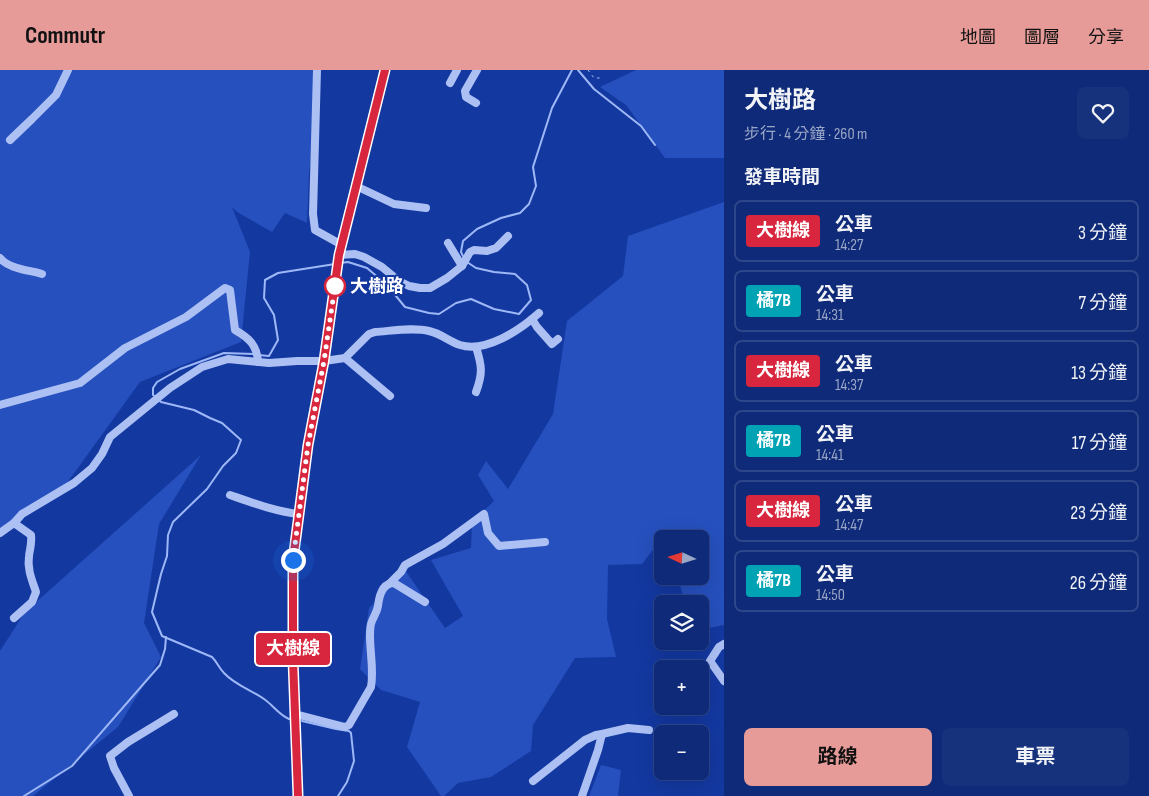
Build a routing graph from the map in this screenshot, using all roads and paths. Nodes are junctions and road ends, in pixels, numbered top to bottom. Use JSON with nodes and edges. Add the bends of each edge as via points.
{"nodes":[{"id":1,"x":68,"y":70,"type":"edge"},
{"id":2,"x":317,"y":70,"type":"edge"},
{"id":3,"x":385,"y":70,"type":"edge"},
{"id":4,"x":457,"y":70,"type":"edge"},
{"id":5,"x":477,"y":70,"type":"edge"},
{"id":6,"x":588,"y":70,"type":"edge"},
{"id":7,"x":600,"y":78,"type":"dead end"},
{"id":8,"x":450,"y":83,"type":"dead end"},
{"id":9,"x":476,"y":103,"type":"dead end"},
{"id":10,"x":10,"y":140,"type":"dead end"},
{"id":11,"x":356,"y":186,"type":"junction"},
{"id":12,"x":426,"y":208,"type":"dead end"},
{"id":13,"x":508,"y":236,"type":"dead end"},
{"id":14,"x":448,"y":243,"type":"dead end"},
{"id":15,"x":342,"y":245,"type":"junction"},
{"id":16,"x":339,"y":255,"type":"junction"},
{"id":17,"x":0,"y":258,"type":"edge"},
{"id":18,"x":462,"y":266,"type":"junction"},
{"id":19,"x":42,"y":274,"type":"dead end"},
{"id":20,"x":539,"y":314,"type":"dead end"},
{"id":21,"x":532,"y":319,"type":"junction"},
{"id":22,"x":558,"y":339,"type":"dead end"},
{"id":23,"x":476,"y":347,"type":"junction"},
{"id":24,"x":345,"y":358,"type":"junction"},
{"id":25,"x":324,"y":361,"type":"junction"},
{"id":26,"x":258,"y":362,"type":"junction"},
{"id":27,"x":476,"y":392,"type":"dead end"},
{"id":28,"x":390,"y":396,"type":"dead end"},
{"id":29,"x":0,"y":405,"type":"edge"},
{"id":30,"x":230,"y":495,"type":"dead end"},
{"id":31,"x":299,"y":514,"type":"junction"},
{"id":32,"x":14,"y":523,"type":"junction"},
{"id":33,"x":0,"y":533,"type":"edge"},
{"id":34,"x":545,"y":542,"type":"dead end"},
{"id":35,"x":390,"y":584,"type":"junction"},
{"id":36,"x":425,"y":602,"type":"dead end"},
{"id":37,"x":14,"y":618,"type":"dead end"},
{"id":38,"x":724,"y":644,"type":"edge"},
{"id":39,"x":724,"y":682,"type":"edge"},
{"id":40,"x":174,"y":714,"type":"dead end"},
{"id":41,"x":295,"y":714,"type":"junction"},
{"id":42,"x":649,"y":730,"type":"dead end"},
{"id":43,"x":602,"y":734,"type":"junction"},
{"id":44,"x":533,"y":781,"type":"dead end"},
{"id":45,"x":129,"y":796,"type":"edge"},
{"id":46,"x":298,"y":796,"type":"edge"},
{"id":47,"x":582,"y":796,"type":"edge"}],
"edges":[{"from":1,"to":10,"type":"street","via":[[56,94]]},
{"from":2,"to":15,"type":"street","via":[[315,230]]},
{"from":3,"to":11,"type":"street"},
{"from":4,"to":8,"type":"street"},
{"from":5,"to":9,"type":"street","via":[[465,92],[466,97]]},
{"from":6,"to":7,"type":"path","via":[[594,78]]},
{"from":11,"to":12,"type":"street","via":[[394,204]]},
{"from":11,"to":15,"type":"street"},
{"from":13,"to":18,"type":"street","via":[[496,248],[470,252]]},
{"from":14,"to":18,"type":"street"},
{"from":15,"to":16,"type":"street"},
{"from":16,"to":18,"type":"street","via":[[364,257],[398,281],[420,288],[430,288]]},
{"from":16,"to":25,"type":"street"},
{"from":17,"to":19,"type":"street","via":[[16,267]]},
{"from":20,"to":21,"type":"street"},
{"from":21,"to":22,"type":"street","via":[[552,344]]},
{"from":21,"to":23,"type":"street","via":[[505,338]]},
{"from":23,"to":24,"type":"street","via":[[459,344],[428,330],[375,332]]},
{"from":23,"to":27,"type":"street","via":[[482,369]]},
{"from":24,"to":25,"type":"street"},
{"from":24,"to":28,"type":"street"},
{"from":25,"to":26,"type":"street"},
{"from":25,"to":31,"type":"street"},
{"from":26,"to":29,"type":"street","via":[[257,352],[248,337],[235,330],[230,290],[225,288],[186,317],[125,348],[80,383]]},
{"from":26,"to":32,"type":"street","via":[[228,359],[194,372],[110,437],[92,468],[74,483],[22,514]]},
{"from":30,"to":31,"type":"street","via":[[266,508]]},
{"from":31,"to":41,"type":"street","via":[[293,560]]},
{"from":32,"to":33,"type":"street"},
{"from":32,"to":37,"type":"street","via":[[31,535],[29,571],[36,592],[32,602]]},
{"from":34,"to":35,"type":"street","via":[[499,546],[488,533],[484,514],[443,544],[405,565]]},
{"from":35,"to":36,"type":"street","via":[[394,583]]},
{"from":35,"to":41,"type":"street","via":[[380,594],[378,609],[371,622],[371,687],[349,725],[346,727]]},
{"from":38,"to":39,"type":"street","via":[[710,661]]},
{"from":40,"to":45,"type":"street","via":[[110,756]]},
{"from":41,"to":46,"type":"street"},
{"from":42,"to":43,"type":"street","via":[[628,728]]},
{"from":43,"to":44,"type":"street","via":[[585,740]]},
{"from":43,"to":47,"type":"street"}]}
